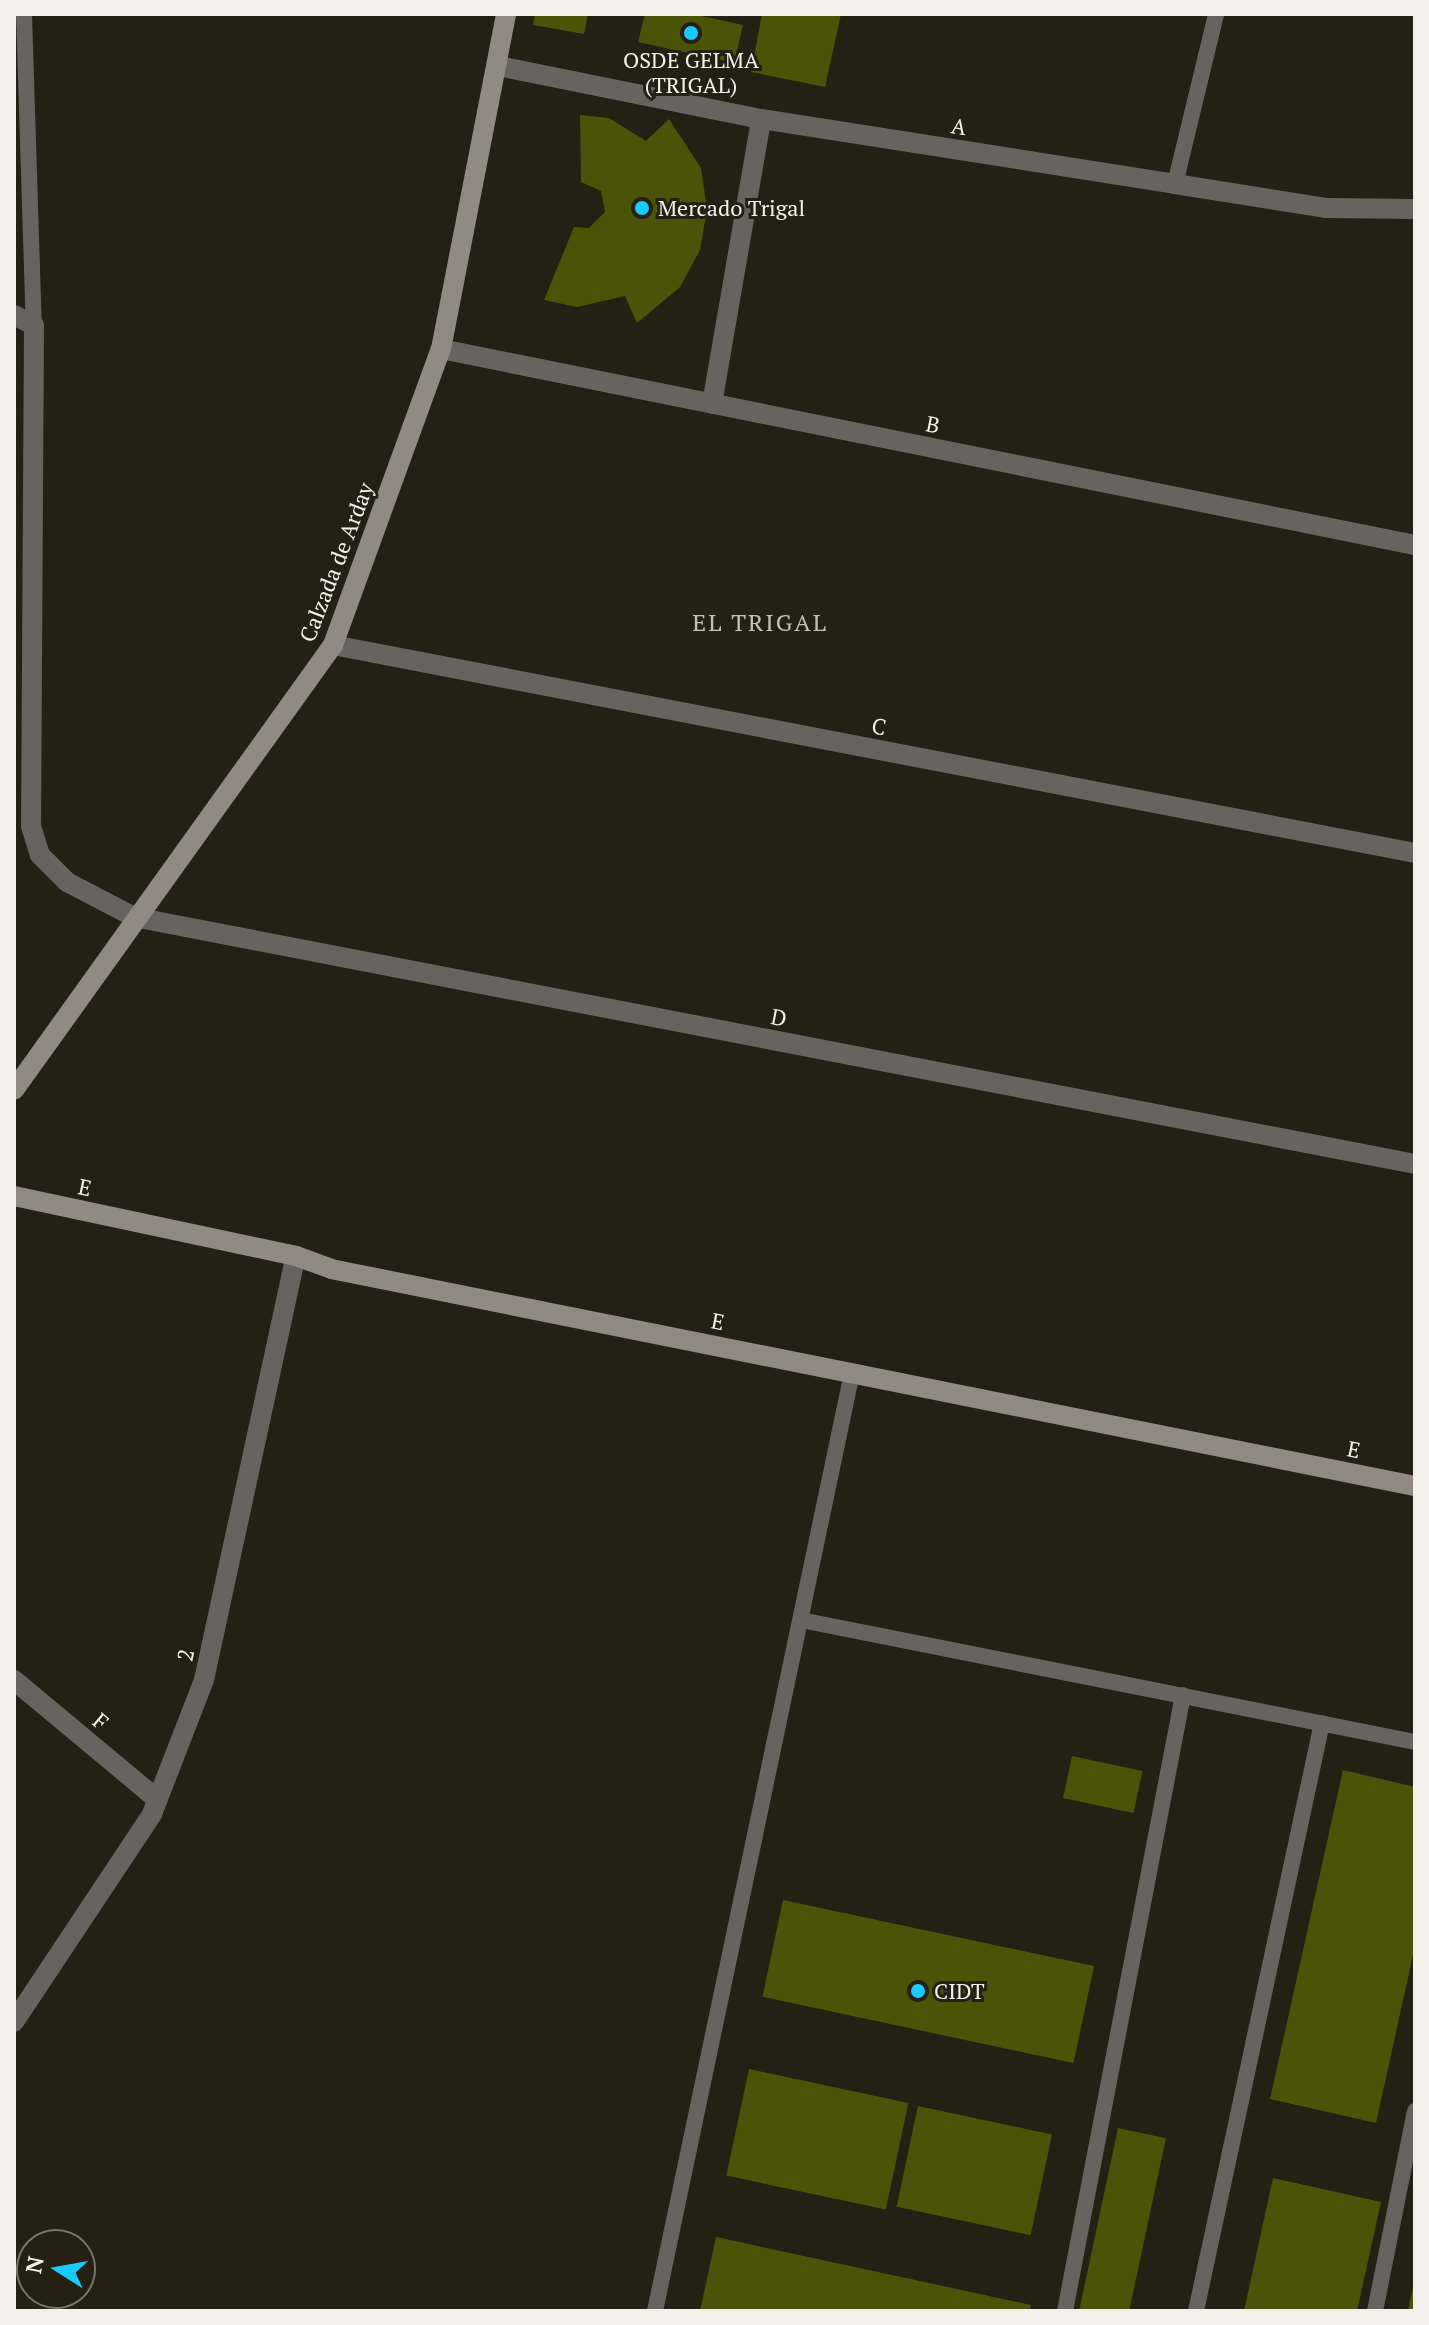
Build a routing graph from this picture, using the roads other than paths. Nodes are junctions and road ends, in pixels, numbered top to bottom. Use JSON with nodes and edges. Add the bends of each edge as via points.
{"nodes":[{"id":1,"x":24,"y":14,"type":"edge"},
{"id":2,"x":506,"y":14,"type":"edge"},
{"id":3,"x":1216,"y":14,"type":"edge"},
{"id":4,"x":498,"y":66,"type":"junction"},
{"id":5,"x":761,"y":119,"type":"junction"},
{"id":6,"x":1175,"y":184,"type":"junction"},
{"id":7,"x":1415,"y":209,"type":"edge"},
{"id":8,"x":14,"y":315,"type":"edge"},
{"id":9,"x":34,"y":325,"type":"junction"},
{"id":10,"x":441,"y":349,"type":"junction"},
{"id":11,"x":712,"y":404,"type":"junction"},
{"id":12,"x":1415,"y":545,"type":"edge"},
{"id":13,"x":333,"y":645,"type":"junction"},
{"id":14,"x":1415,"y":853,"type":"edge"},
{"id":15,"x":134,"y":917,"type":"junction"},
{"id":16,"x":14,"y":1090,"type":"edge"},
{"id":17,"x":1415,"y":1164,"type":"edge"},
{"id":18,"x":14,"y":1196,"type":"edge"},
{"id":19,"x":296,"y":1256,"type":"junction"},
{"id":20,"x":852,"y":1373,"type":"junction"},
{"id":21,"x":1415,"y":1486,"type":"edge"},
{"id":22,"x":801,"y":1620,"type":"junction"},
{"id":23,"x":14,"y":1680,"type":"edge"},
{"id":24,"x":1183,"y":1695,"type":"junction"},
{"id":25,"x":1322,"y":1723,"type":"junction"},
{"id":26,"x":1415,"y":1742,"type":"edge"},
{"id":27,"x":158,"y":1800,"type":"junction"},
{"id":28,"x":14,"y":2022,"type":"edge"},
{"id":29,"x":1415,"y":2111,"type":"edge"},
{"id":30,"x":1411,"y":2150,"type":"edge"},
{"id":31,"x":655,"y":2311,"type":"edge"},
{"id":32,"x":1065,"y":2311,"type":"edge"},
{"id":33,"x":1196,"y":2311,"type":"edge"},
{"id":34,"x":1375,"y":2311,"type":"edge"}],
"edges":[{"from":1,"to":9,"type":"lane"},
{"from":2,"to":4,"type":"street","name":"Calzada de Arday"},
{"from":3,"to":6,"type":"lane"},
{"from":4,"to":5,"type":"street","name":"A"},
{"from":4,"to":10,"type":"street","name":"Calzada de Arday"},
{"from":5,"to":6,"type":"street","name":"A"},
{"from":5,"to":11,"type":"street"},
{"from":6,"to":7,"type":"street","name":"A","via":[[1327,208]]},
{"from":8,"to":9,"type":"street"},
{"from":9,"to":15,"type":"street","name":"D","via":[[31,826],[40,855],[67,882]]},
{"from":10,"to":11,"type":"street","name":"B"},
{"from":10,"to":13,"type":"street","name":"Calzada de Arday"},
{"from":11,"to":12,"type":"street","name":"B"},
{"from":13,"to":14,"type":"street","name":"C"},
{"from":13,"to":15,"type":"street","name":"Calzada de Arday"},
{"from":15,"to":16,"type":"street","name":"Calzada de Arday"},
{"from":15,"to":17,"type":"street","name":"D"},
{"from":18,"to":19,"type":"street","name":"E"},
{"from":19,"to":20,"type":"street","name":"E","via":[[331,1269]]},
{"from":19,"to":27,"type":"street","name":"2","via":[[204,1680]]},
{"from":20,"to":21,"type":"street","name":"E"},
{"from":20,"to":22,"type":"lane"},
{"from":22,"to":24,"type":"lane"},
{"from":22,"to":31,"type":"lane"},
{"from":23,"to":27,"type":"street","name":"F"},
{"from":24,"to":25,"type":"lane"},
{"from":24,"to":32,"type":"lane"},
{"from":25,"to":26,"type":"lane"},
{"from":25,"to":33,"type":"lane"},
{"from":27,"to":28,"type":"street","name":"2"},
{"from":29,"to":30,"type":"lane"},
{"from":30,"to":34,"type":"lane"}]}
